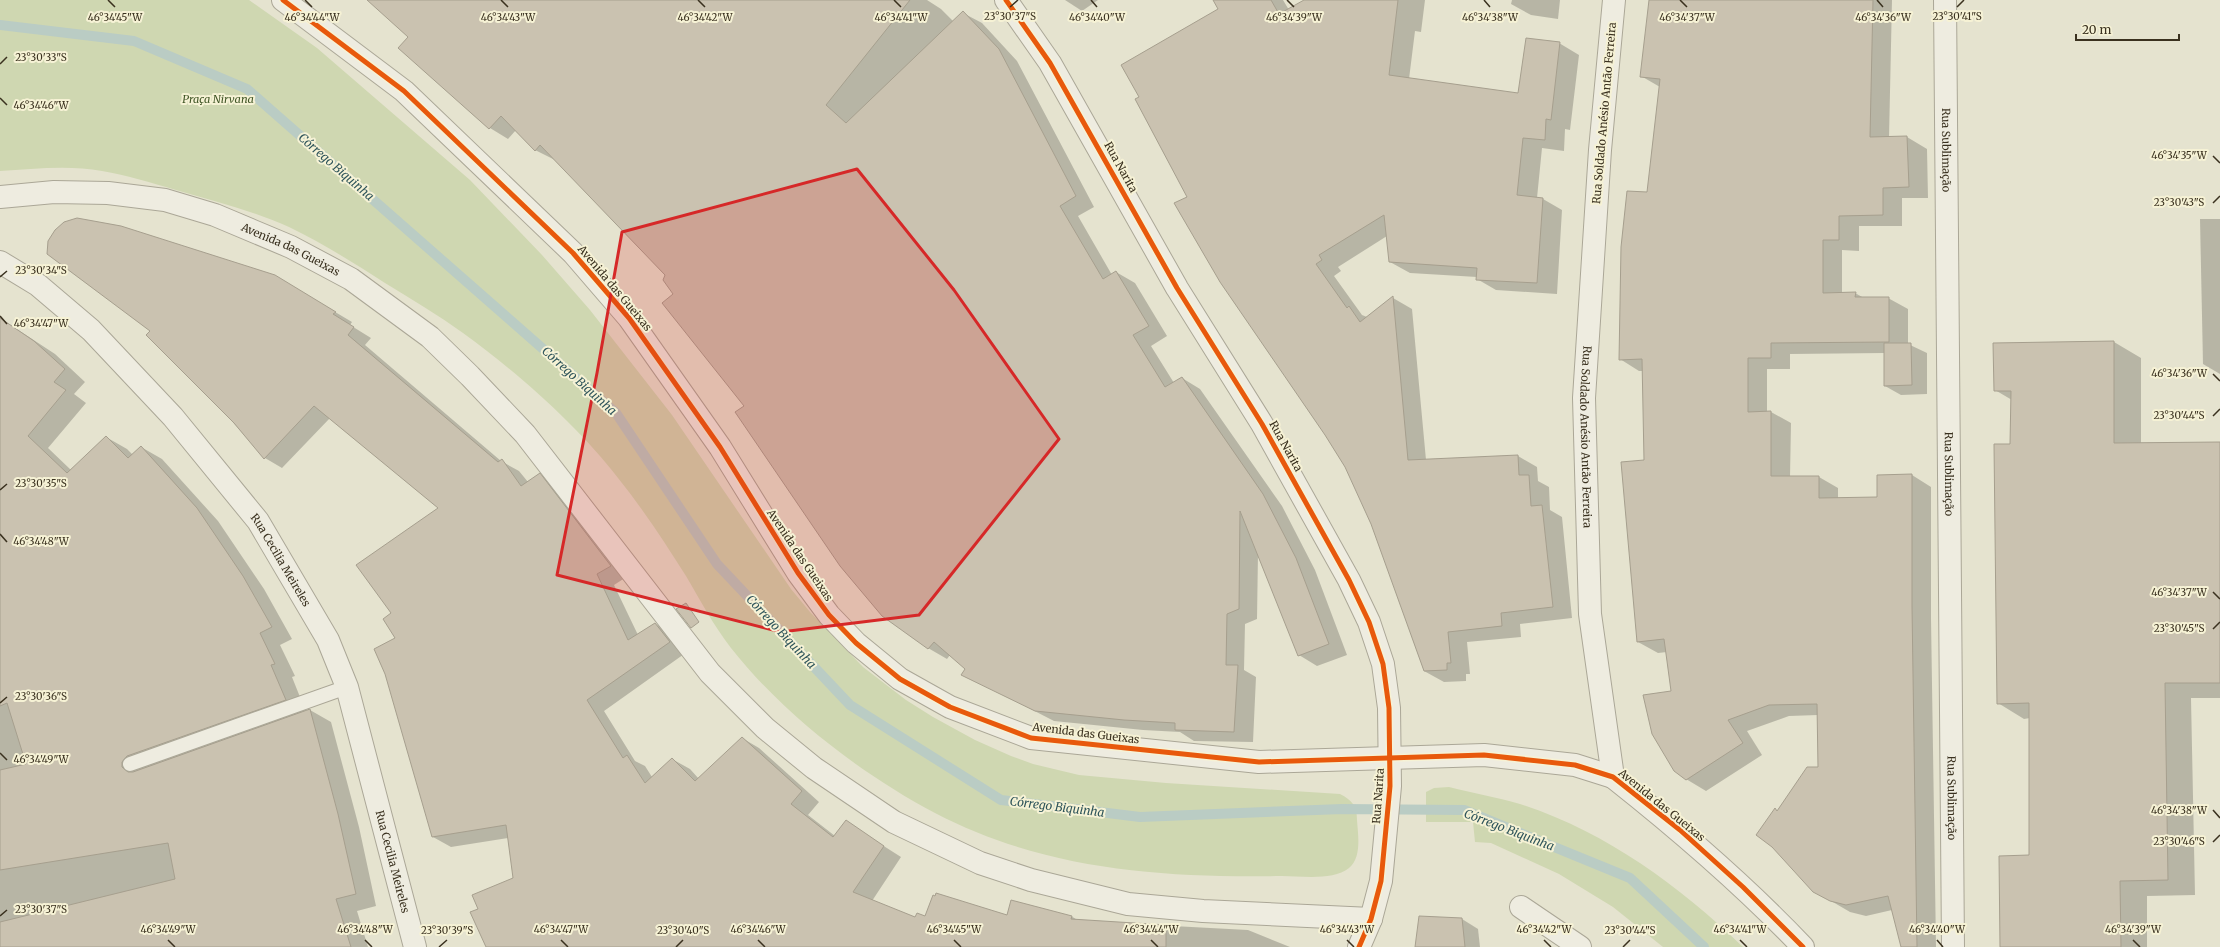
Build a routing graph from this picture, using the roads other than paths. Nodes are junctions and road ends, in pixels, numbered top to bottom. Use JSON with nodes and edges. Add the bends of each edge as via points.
{"nodes":[{"id":1,"x":283,"y":0,"type":"edge"},
{"id":2,"x":1006,"y":0,"type":"edge"},
{"id":3,"x":1614,"y":0,"type":"edge"},
{"id":4,"x":1945,"y":0,"type":"edge"},
{"id":5,"x":0,"y":197,"type":"edge"},
{"id":6,"x":0,"y":262,"type":"edge"},
{"id":7,"x":347,"y":687,"type":"junction"},
{"id":8,"x":1390,"y":759,"type":"junction"},
{"id":9,"x":130,"y":764,"type":"dead end"},
{"id":10,"x":1613,"y":777,"type":"junction"},
{"id":11,"x":1522,"y":907,"type":"dead end"},
{"id":12,"x":1371,"y":919,"type":"junction"},
{"id":13,"x":415,"y":947,"type":"edge"},
{"id":14,"x":1359,"y":947,"type":"edge"},
{"id":15,"x":1580,"y":947,"type":"edge"},
{"id":16,"x":1803,"y":947,"type":"edge"},
{"id":17,"x":1953,"y":947,"type":"edge"}],
"edges":[{"from":1,"to":8,"type":"street","name":"Avenida das Gueixas","via":[[404,91],[573,252],[629,318],[720,447],[798,573],[828,615],[856,643],[900,679],[950,708],[1031,738],[1259,762]]},
{"from":2,"to":8,"type":"street","name":"Rua Narita","via":[[1050,63],[1177,288],[1262,424],[1349,580],[1369,622],[1383,664],[1389,708]]},
{"from":3,"to":10,"type":"street","name":"Rua Soldado Anésio Antão Ferreira","via":[[1600,150],[1584,398],[1590,614]]},
{"from":4,"to":17,"type":"street","name":"Rua Sublimação"},
{"from":5,"to":12,"type":"street","name":"Avenida das Gueixas","via":[[54,192],[108,192],[164,200],[215,215],[291,247],[351,279],[430,337],[525,434],[710,673],[765,728],[814,768],[894,822],[980,863],[1031,880],[1128,904],[1203,911]]},
{"from":6,"to":7,"type":"street","name":"Rua Cecilia Meireles","via":[[38,285],[92,330],[173,417],[258,521],[328,640]]},
{"from":7,"to":9,"type":"lane"},
{"from":7,"to":13,"type":"street","name":"Rua Cecilia Meireles"},
{"from":8,"to":10,"type":"street","name":"Avenida das Gueixas","via":[[1484,755],[1575,765]]},
{"from":8,"to":12,"type":"street","name":"Rua Narita","via":[[1381,881]]},
{"from":10,"to":16,"type":"street","name":"Avenida das Gueixas","via":[[1680,830],[1743,887]]},
{"from":11,"to":15,"type":"street"},
{"from":12,"to":14,"type":"street","name":"Rua Narita"}]}
